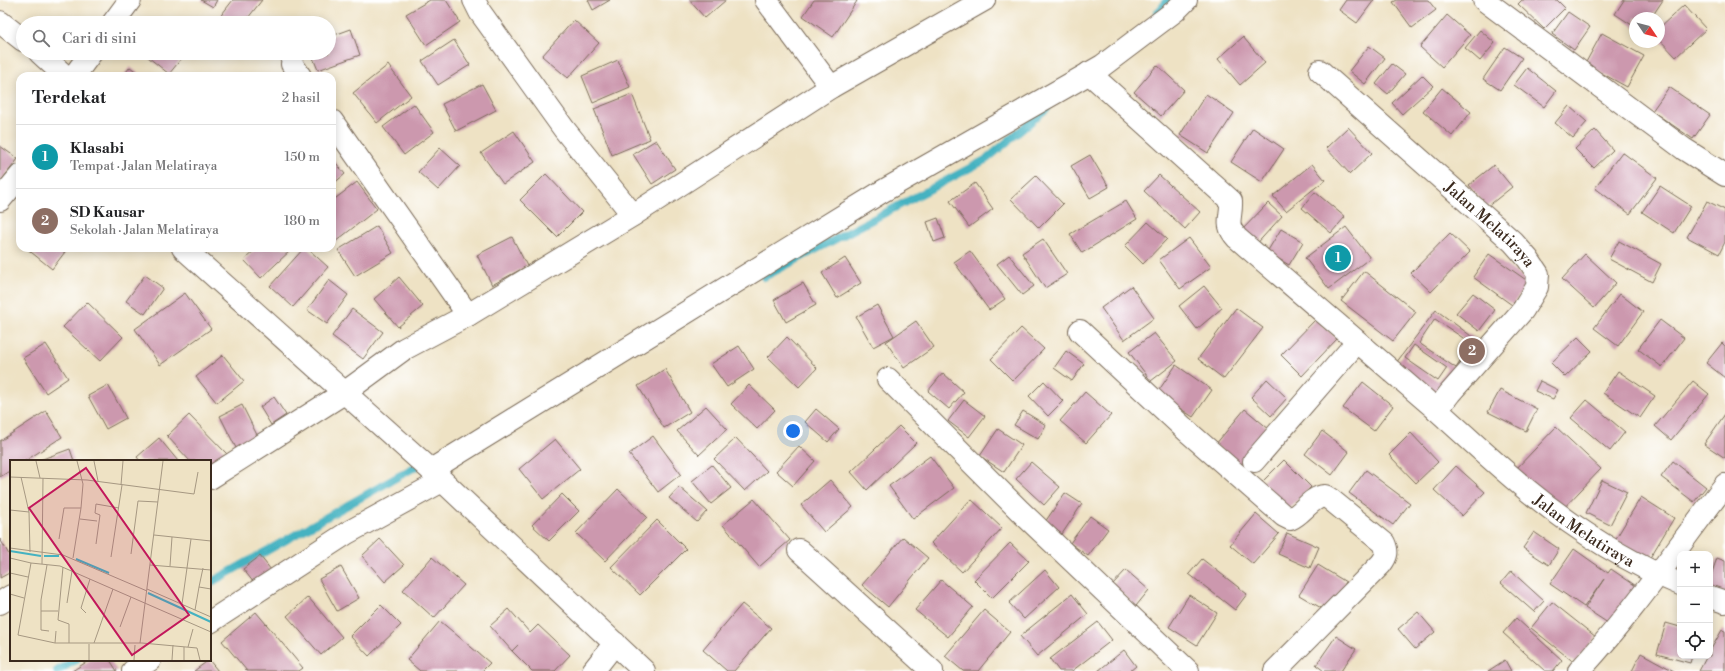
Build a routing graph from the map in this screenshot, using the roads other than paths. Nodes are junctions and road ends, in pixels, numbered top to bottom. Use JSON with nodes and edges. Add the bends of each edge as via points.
{"nodes":[{"id":1,"x":130,"y":0,"type":"edge"},
{"id":2,"x":474,"y":0,"type":"edge"},
{"id":3,"x":766,"y":0,"type":"edge"},
{"id":4,"x":984,"y":0,"type":"edge"},
{"id":5,"x":1186,"y":0,"type":"edge"},
{"id":6,"x":1484,"y":0,"type":"edge"},
{"id":7,"x":118,"y":16,"type":"edge"},
{"id":8,"x":0,"y":22,"type":"edge"},
{"id":9,"x":16,"y":35,"type":"edge"},
{"id":10,"x":48,"y":60,"type":"edge"},
{"id":11,"x":86,"y":60,"type":"edge"},
{"id":12,"x":1320,"y":71,"type":"dead end"},
{"id":13,"x":61,"y":72,"type":"edge"},
{"id":14,"x":77,"y":72,"type":"edge"},
{"id":15,"x":1089,"y":73,"type":"junction"},
{"id":16,"x":831,"y":87,"type":"junction"},
{"id":17,"x":336,"y":127,"type":"edge"},
{"id":18,"x":1725,"y":175,"type":"edge"},
{"id":19,"x":16,"y":181,"type":"edge"},
{"id":20,"x":0,"y":200,"type":"edge"},
{"id":21,"x":633,"y":215,"type":"junction"},
{"id":22,"x":187,"y":252,"type":"edge"},
{"id":23,"x":468,"y":315,"type":"junction"},
{"id":24,"x":1080,"y":331,"type":"dead end"},
{"id":25,"x":1356,"y":342,"type":"junction"},
{"id":26,"x":888,"y":379,"type":"dead end"},
{"id":27,"x":351,"y":399,"type":"junction"},
{"id":28,"x":1437,"y":410,"type":"junction"},
{"id":29,"x":1254,"y":461,"type":"dead end"},
{"id":30,"x":432,"y":472,"type":"junction"},
{"id":31,"x":211,"y":477,"type":"edge"},
{"id":32,"x":1725,"y":485,"type":"edge"},
{"id":33,"x":799,"y":550,"type":"dead end"},
{"id":34,"x":1656,"y":574,"type":"junction"},
{"id":35,"x":1677,"y":583,"type":"edge"},
{"id":36,"x":10,"y":597,"type":"edge"},
{"id":37,"x":1713,"y":598,"type":"edge"},
{"id":38,"x":1725,"y":602,"type":"edge"},
{"id":39,"x":0,"y":603,"type":"edge"},
{"id":40,"x":211,"y":621,"type":"edge"},
{"id":41,"x":615,"y":643,"type":"junction"},
{"id":42,"x":148,"y":661,"type":"edge"},
{"id":43,"x":133,"y":671,"type":"edge"},
{"id":44,"x":593,"y":671,"type":"edge"},
{"id":45,"x":644,"y":671,"type":"edge"},
{"id":46,"x":932,"y":671,"type":"edge"},
{"id":47,"x":1188,"y":671,"type":"edge"},
{"id":48,"x":1274,"y":671,"type":"edge"},
{"id":49,"x":1579,"y":671,"type":"edge"}],
"edges":[{"from":1,"to":7,"type":"street"},
{"from":2,"to":21,"type":"street","via":[[564,129]]},
{"from":3,"to":16,"type":"street"},
{"from":4,"to":16,"type":"street"},
{"from":5,"to":15,"type":"street","via":[[1118,54]]},
{"from":6,"to":18,"type":"street","via":[[1677,145]]},
{"from":8,"to":9,"type":"street"},
{"from":10,"to":13,"type":"street"},
{"from":11,"to":14,"type":"street"},
{"from":12,"to":28,"type":"street","name":"Jalan Melatiraya","via":[[1513,242],[1538,274],[1537,287],[1523,310]]},
{"from":15,"to":25,"type":"street","via":[[1231,202],[1229,225],[1237,238]]},
{"from":15,"to":30,"type":"street","via":[[883,191]]},
{"from":16,"to":21,"type":"street"},
{"from":17,"to":23,"type":"street"},
{"from":19,"to":20,"type":"street"},
{"from":21,"to":23,"type":"street"},
{"from":22,"to":27,"type":"street"},
{"from":23,"to":27,"type":"street","via":[[404,349]]},
{"from":24,"to":48,"type":"street","via":[[1187,431],[1284,516],[1290,519],[1295,517],[1316,498],[1325,496],[1384,543],[1387,550],[1381,564]]},
{"from":25,"to":28,"type":"street"},
{"from":25,"to":29,"type":"street"},
{"from":26,"to":47,"type":"street","via":[[1020,512]]},
{"from":27,"to":30,"type":"street"},
{"from":27,"to":31,"type":"street"},
{"from":28,"to":34,"type":"street","name":"Jalan Melatiraya","via":[[1520,485],[1564,519]]},
{"from":30,"to":40,"type":"street","via":[[347,533]]},
{"from":30,"to":41,"type":"street"},
{"from":32,"to":34,"type":"street"},
{"from":33,"to":46,"type":"street"},
{"from":34,"to":35,"type":"street","name":"Jalan Melatiraya"},
{"from":34,"to":49,"type":"street","via":[[1629,614]]},
{"from":36,"to":39,"type":"street"},
{"from":37,"to":38,"type":"street"},
{"from":41,"to":44,"type":"street"},
{"from":41,"to":45,"type":"street"},
{"from":42,"to":43,"type":"street"}]}
